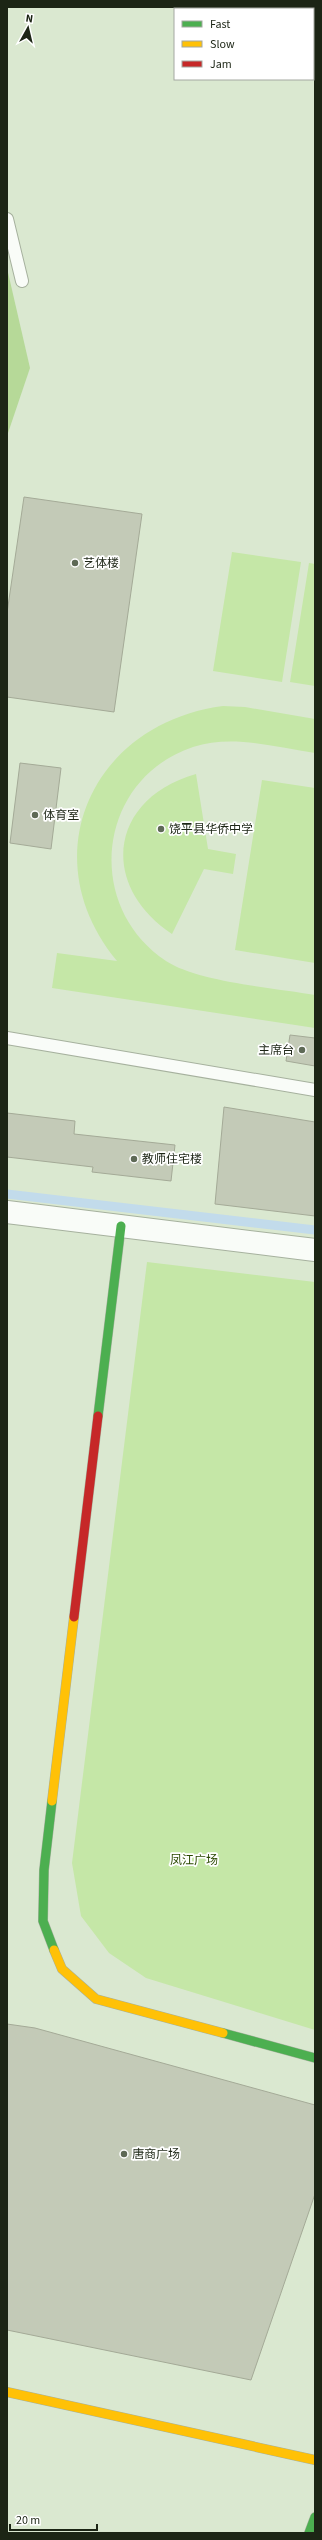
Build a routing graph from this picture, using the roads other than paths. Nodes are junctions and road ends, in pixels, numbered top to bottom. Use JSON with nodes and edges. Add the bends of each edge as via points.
{"nodes":[{"id":1,"x":7,"y":218,"type":"edge"},
{"id":2,"x":22,"y":281,"type":"dead end"},
{"id":3,"x":7,"y":1038,"type":"edge"},
{"id":4,"x":315,"y":1090,"type":"edge"},
{"id":5,"x":7,"y":1212,"type":"edge"},
{"id":6,"x":121,"y":1226,"type":"junction"},
{"id":7,"x":315,"y":1250,"type":"edge"},
{"id":8,"x":315,"y":2058,"type":"edge"},
{"id":9,"x":7,"y":2392,"type":"edge"},
{"id":10,"x":315,"y":2460,"type":"edge"},
{"id":11,"x":315,"y":2517,"type":"edge"},
{"id":12,"x":310,"y":2533,"type":"edge"}],
"edges":[{"from":1,"to":2,"type":"lane"},
{"from":3,"to":4,"type":"lane"},
{"from":5,"to":6,"type":"street"},
{"from":6,"to":7,"type":"street"},
{"from":6,"to":8,"type":"street","via":[[44,1870],[43,1921],[62,1969],[96,1999]]},
{"from":9,"to":10,"type":"street"},
{"from":11,"to":12,"type":"street"}]}
